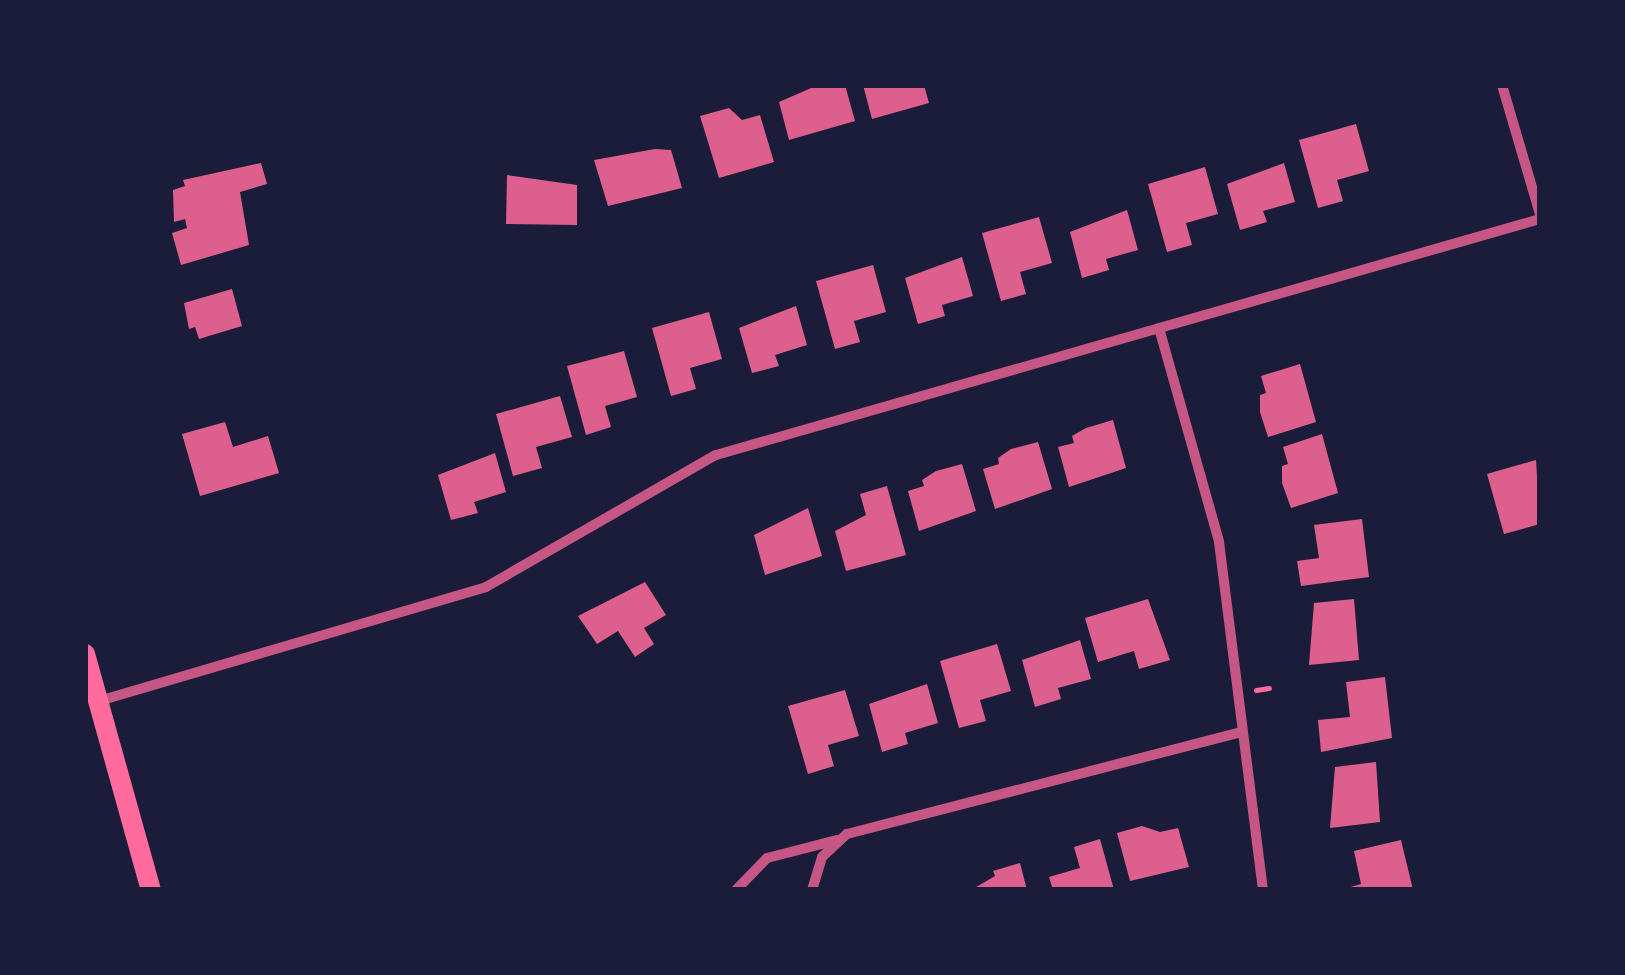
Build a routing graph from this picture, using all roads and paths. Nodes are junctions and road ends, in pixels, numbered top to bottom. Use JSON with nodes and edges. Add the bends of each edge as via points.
{"nodes":[{"id":1,"x":1502,"y":85,"type":"edge"},
{"id":2,"x":1540,"y":217,"type":"edge"},
{"id":3,"x":1159,"y":328,"type":"junction"},
{"id":4,"x":85,"y":654,"type":"edge"},
{"id":5,"x":1270,"y":688,"type":"dead end"},
{"id":6,"x":1253,"y":690,"type":"dead end"},
{"id":7,"x":99,"y":701,"type":"junction"},
{"id":8,"x":1242,"y":732,"type":"junction"},
{"id":9,"x":838,"y":840,"type":"junction"},
{"id":10,"x":151,"y":890,"type":"edge"},
{"id":11,"x":736,"y":890,"type":"edge"},
{"id":12,"x":812,"y":890,"type":"edge"},
{"id":13,"x":1264,"y":890,"type":"edge"}],
"edges":[{"from":1,"to":2,"type":"street"},
{"from":2,"to":3,"type":"street"},
{"from":3,"to":7,"type":"street","via":[[716,456],[486,588]]},
{"from":3,"to":8,"type":"street","via":[[1219,542]]},
{"from":4,"to":7,"type":"main road"},
{"from":5,"to":6,"type":"path"},
{"from":7,"to":10,"type":"main road"},
{"from":8,"to":9,"type":"street"},
{"from":8,"to":13,"type":"street"},
{"from":9,"to":11,"type":"street","via":[[767,858]]},
{"from":9,"to":12,"type":"street","via":[[817,866]]}]}
